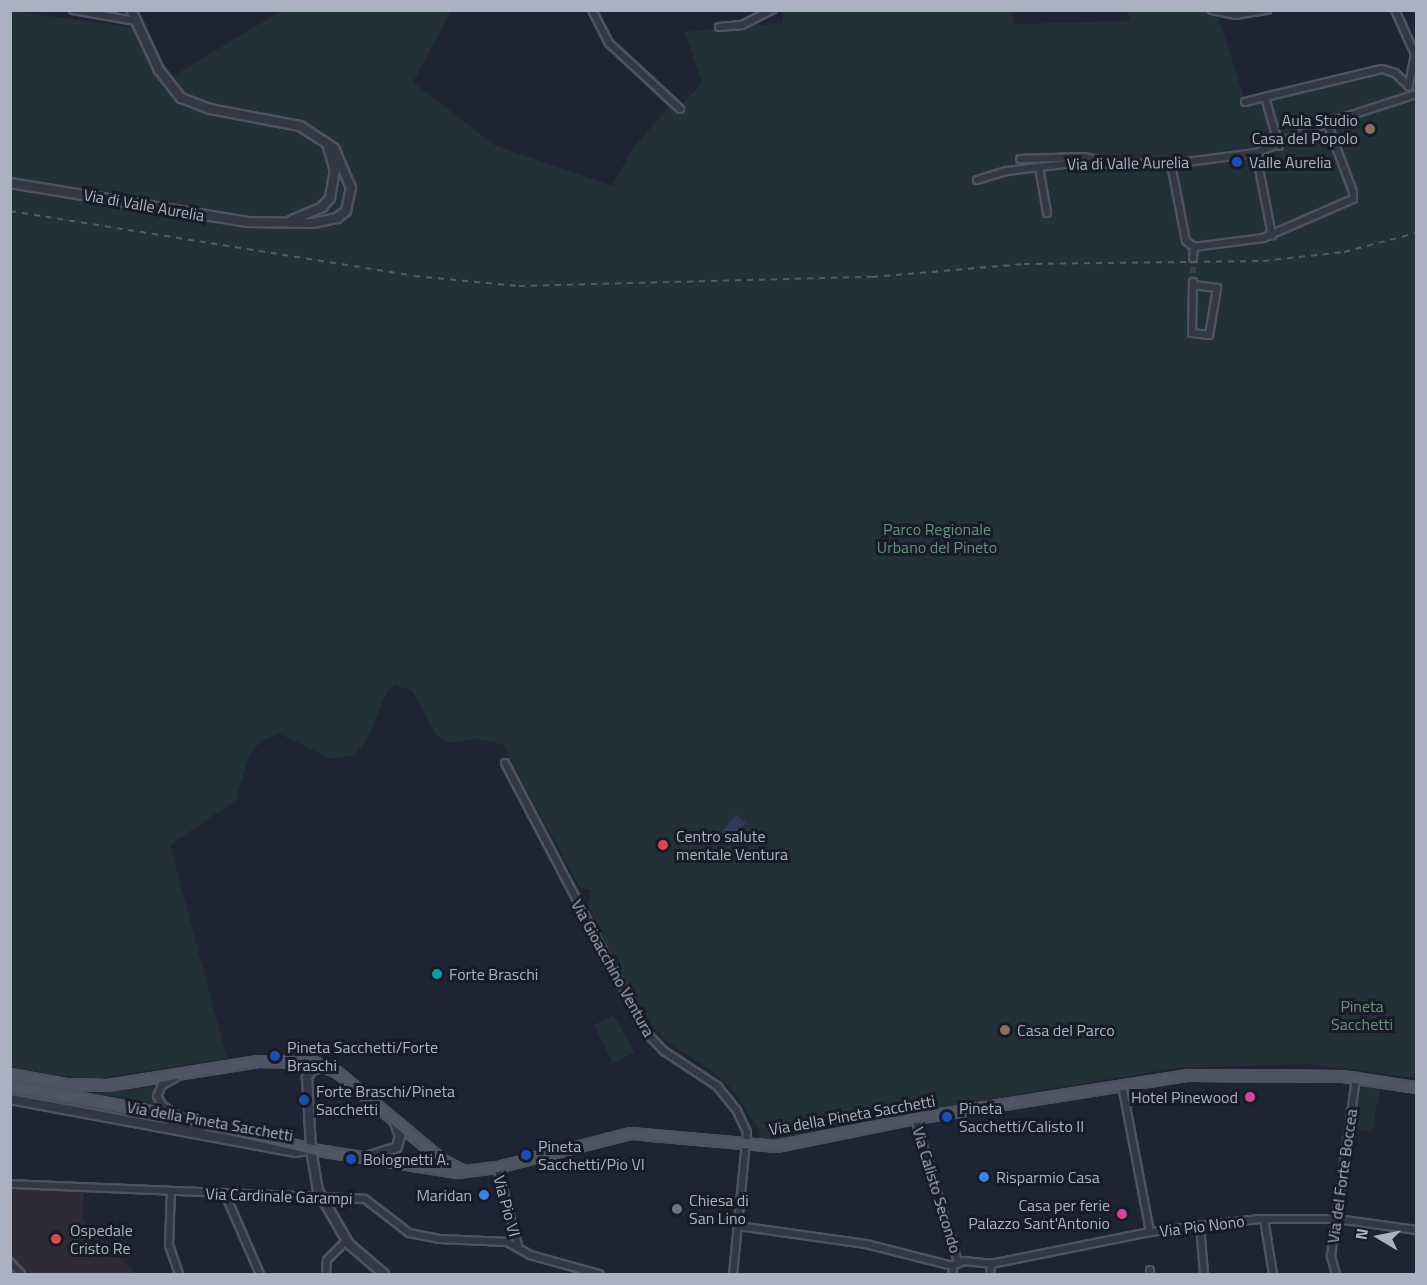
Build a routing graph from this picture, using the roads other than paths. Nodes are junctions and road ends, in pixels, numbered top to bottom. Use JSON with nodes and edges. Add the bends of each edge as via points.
{"nodes":[{"id":1,"x":73,"y":10,"type":"edge"},
{"id":2,"x":131,"y":10,"type":"edge"},
{"id":3,"x":592,"y":10,"type":"edge"},
{"id":4,"x":772,"y":10,"type":"edge"},
{"id":5,"x":1212,"y":10,"type":"edge"},
{"id":6,"x":1268,"y":10,"type":"edge"},
{"id":7,"x":1395,"y":10,"type":"edge"},
{"id":8,"x":90,"y":12,"type":"edge"},
{"id":9,"x":135,"y":21,"type":"junction"},
{"id":10,"x":719,"y":27,"type":"dead end"},
{"id":11,"x":1416,"y":84,"type":"edge"},
{"id":12,"x":1409,"y":86,"type":"junction"},
{"id":13,"x":1416,"y":94,"type":"edge"},
{"id":14,"x":1265,"y":97,"type":"junction"},
{"id":15,"x":1245,"y":102,"type":"dead end"},
{"id":16,"x":680,"y":109,"type":"dead end"},
{"id":17,"x":1327,"y":123,"type":"junction"},
{"id":18,"x":324,"y":139,"type":"junction"},
{"id":19,"x":1278,"y":146,"type":"junction"},
{"id":20,"x":1256,"y":153,"type":"junction"},
{"id":21,"x":1020,"y":159,"type":"dead end"},
{"id":22,"x":1171,"y":164,"type":"junction"},
{"id":23,"x":1121,"y":166,"type":"junction"},
{"id":24,"x":1040,"y":167,"type":"junction"},
{"id":25,"x":977,"y":180,"type":"dead end"},
{"id":26,"x":10,"y":183,"type":"edge"},
{"id":27,"x":1047,"y":213,"type":"dead end"},
{"id":28,"x":278,"y":223,"type":"junction"},
{"id":29,"x":1272,"y":235,"type":"junction"},
{"id":30,"x":1194,"y":247,"type":"junction"},
{"id":31,"x":1194,"y":258,"type":"tunnel mouth"},
{"id":32,"x":1193,"y":283,"type":"joint"},
{"id":33,"x":505,"y":763,"type":"dead end"},
{"id":34,"x":327,"y":1066,"type":"junction"},
{"id":35,"x":189,"y":1072,"type":"junction"},
{"id":36,"x":10,"y":1074,"type":"edge"},
{"id":37,"x":1356,"y":1077,"type":"junction"},
{"id":38,"x":1122,"y":1084,"type":"junction"},
{"id":39,"x":10,"y":1085,"type":"edge"},
{"id":40,"x":1416,"y":1087,"type":"edge"},
{"id":41,"x":10,"y":1099,"type":"edge"},
{"id":42,"x":915,"y":1118,"type":"junction"},
{"id":43,"x":183,"y":1119,"type":"junction"},
{"id":44,"x":394,"y":1120,"type":"junction"},
{"id":45,"x":148,"y":1125,"type":"junction"},
{"id":46,"x":213,"y":1128,"type":"junction"},
{"id":47,"x":747,"y":1145,"type":"junction"},
{"id":48,"x":311,"y":1149,"type":"junction"},
{"id":49,"x":370,"y":1156,"type":"junction"},
{"id":50,"x":497,"y":1167,"type":"junction"},
{"id":51,"x":465,"y":1171,"type":"junction"},
{"id":52,"x":10,"y":1184,"type":"edge"},
{"id":53,"x":171,"y":1191,"type":"junction"},
{"id":54,"x":225,"y":1194,"type":"junction"},
{"id":55,"x":320,"y":1197,"type":"junction"},
{"id":56,"x":1264,"y":1219,"type":"junction"},
{"id":57,"x":1337,"y":1219,"type":"junction"},
{"id":58,"x":1200,"y":1225,"type":"junction"},
{"id":59,"x":738,"y":1226,"type":"junction"},
{"id":60,"x":1416,"y":1230,"type":"edge"},
{"id":61,"x":1150,"y":1232,"type":"junction"},
{"id":62,"x":346,"y":1240,"type":"junction"},
{"id":63,"x":518,"y":1245,"type":"junction"},
{"id":64,"x":10,"y":1262,"type":"edge"},
{"id":65,"x":956,"y":1264,"type":"junction"},
{"id":66,"x":990,"y":1264,"type":"junction"},
{"id":67,"x":993,"y":1274,"type":"edge"},
{"id":68,"x":21,"y":1275,"type":"edge"},
{"id":69,"x":179,"y":1275,"type":"edge"},
{"id":70,"x":260,"y":1275,"type":"edge"},
{"id":71,"x":326,"y":1275,"type":"edge"},
{"id":72,"x":384,"y":1275,"type":"edge"},
{"id":73,"x":599,"y":1275,"type":"edge"},
{"id":74,"x":733,"y":1275,"type":"edge"},
{"id":75,"x":952,"y":1275,"type":"edge"},
{"id":76,"x":1204,"y":1275,"type":"edge"},
{"id":77,"x":1273,"y":1275,"type":"edge"},
{"id":78,"x":1335,"y":1275,"type":"edge"}],
"edges":[{"from":1,"to":8,"type":"street"},
{"from":2,"to":9,"type":"street"},
{"from":3,"to":16,"type":"street","via":[[609,43]]},
{"from":4,"to":10,"type":"street","via":[[742,25]]},
{"from":5,"to":6,"type":"street","via":[[1235,15]]},
{"from":7,"to":12,"type":"street","via":[[1414,54]]},
{"from":8,"to":9,"type":"street"},
{"from":9,"to":18,"type":"street","via":[[159,70],[181,98],[210,109],[300,126]]},
{"from":11,"to":12,"type":"street"},
{"from":12,"to":14,"type":"street","via":[[1395,73],[1382,69]]},
{"from":13,"to":17,"type":"street","name":"Via di Valle Aurelia"},
{"from":14,"to":15,"type":"street"},
{"from":14,"to":19,"type":"street"},
{"from":17,"to":19,"type":"street","name":"Via di Valle Aurelia"},
{"from":17,"to":29,"type":"street","via":[[1354,197]]},
{"from":18,"to":28,"type":"street","name":"Via di Valle Aurelia","via":[[334,163],[330,198],[313,212]]},
{"from":18,"to":28,"type":"street","name":"Via di Valle Aurelia","via":[[339,156],[349,181],[352,199],[346,211],[337,218],[313,224]]},
{"from":19,"to":20,"type":"street","name":"Via di Valle Aurelia"},
{"from":20,"to":22,"type":"street","name":"Via di Valle Aurelia"},
{"from":20,"to":29,"type":"street"},
{"from":21,"to":23,"type":"street","via":[[1084,158]]},
{"from":22,"to":23,"type":"street","name":"Via di Valle Aurelia"},
{"from":22,"to":30,"type":"street","via":[[1186,241]]},
{"from":23,"to":24,"type":"street","name":"Via di Valle Aurelia","via":[[1073,163]]},
{"from":24,"to":25,"type":"street","name":"Via di Valle Aurelia"},
{"from":24,"to":27,"type":"street"},
{"from":26,"to":28,"type":"street","name":"Via di Valle Aurelia","via":[[227,219]]},
{"from":29,"to":30,"type":"street"},
{"from":30,"to":31,"type":"street"},
{"from":32,"to":32,"type":"street","via":[[1192,333],[1209,335],[1216,288]]},
{"from":33,"to":47,"type":"street","name":"Via Gioacchino Ventura","via":[[647,1033],[664,1051],[704,1075],[727,1096],[747,1132]]},
{"from":34,"to":35,"type":"main road","name":"Via della Pineta Sacchetti","via":[[265,1060]]},
{"from":34,"to":44,"type":"main road"},
{"from":34,"to":48,"type":"street","via":[[312,1070],[307,1077]]},
{"from":35,"to":36,"type":"main road","name":"Via della Pineta Sacchetti","via":[[94,1085]]},
{"from":35,"to":43,"type":"street","name":"Via della Pineta Sacchetti","via":[[166,1081],[158,1094],[163,1106]]},
{"from":37,"to":38,"type":"main road","name":"Via della Pineta Sacchetti","via":[[1239,1072]]},
{"from":37,"to":40,"type":"main road","name":"Via della Pineta Sacchetti"},
{"from":37,"to":57,"type":"street","name":"Via del Forte Boccea"},
{"from":38,"to":42,"type":"main road","name":"Via della Pineta Sacchetti"},
{"from":38,"to":61,"type":"street"},
{"from":39,"to":43,"type":"main road","name":"Via della Pineta Sacchetti"},
{"from":41,"to":45,"type":"street","name":"Via della Pineta Sacchetti"},
{"from":42,"to":47,"type":"main road","name":"Via della Pineta Sacchetti","via":[[776,1146]]},
{"from":42,"to":65,"type":"street","name":"Via Calisto Secondo"},
{"from":43,"to":46,"type":"main road","name":"Via della Pineta Sacchetti"},
{"from":44,"to":49,"type":"street","via":[[400,1134],[397,1147],[389,1153]]},
{"from":44,"to":51,"type":"main road","via":[[442,1160]]},
{"from":45,"to":46,"type":"street"},
{"from":45,"to":48,"type":"street","name":"Via della Pineta Sacchetti","via":[[296,1152]]},
{"from":46,"to":48,"type":"main road","name":"Via della Pineta Sacchetti"},
{"from":47,"to":50,"type":"main road","name":"Via della Pineta Sacchetti","via":[[630,1133]]},
{"from":47,"to":59,"type":"street"},
{"from":48,"to":49,"type":"main road","name":"Via della Pineta Sacchetti"},
{"from":48,"to":55,"type":"street"},
{"from":49,"to":51,"type":"main road","name":"Via della Pineta Sacchetti"},
{"from":50,"to":51,"type":"main road","name":"Via della Pineta Sacchetti"},
{"from":50,"to":63,"type":"street","name":"Via Pio VI"},
{"from":52,"to":53,"type":"street","name":"Via Cardinale Garampi"},
{"from":53,"to":54,"type":"street","name":"Via Cardinale Garampi"},
{"from":53,"to":69,"type":"street","via":[[169,1245]]},
{"from":54,"to":55,"type":"street","name":"Via Cardinale Garampi"},
{"from":54,"to":70,"type":"street"},
{"from":55,"to":62,"type":"street"},
{"from":55,"to":63,"type":"street","name":"Via Cardinale Garampi","via":[[366,1199],[408,1233]]},
{"from":56,"to":57,"type":"street","name":"Via Pio Nono"},
{"from":56,"to":58,"type":"street","name":"Via Pio Nono"},
{"from":56,"to":77,"type":"street"},
{"from":57,"to":60,"type":"street","name":"Via Pio Nono"},
{"from":57,"to":78,"type":"street","name":"Via del Forte Boccea","via":[[1331,1258]]},
{"from":58,"to":61,"type":"street","name":"Via Pio Nono"},
{"from":58,"to":76,"type":"street"},
{"from":59,"to":65,"type":"street","name":"Via Pio Nono","via":[[866,1244]]},
{"from":59,"to":74,"type":"street"},
{"from":61,"to":66,"type":"street","name":"Via Pio Nono"},
{"from":62,"to":71,"type":"street","via":[[327,1260]]},
{"from":62,"to":72,"type":"street"},
{"from":63,"to":73,"type":"street","name":"Via Cardinale Garampi","via":[[530,1255]]},
{"from":64,"to":68,"type":"street"},
{"from":65,"to":66,"type":"street","name":"Via Pio Nono"},
{"from":65,"to":75,"type":"street"},
{"from":66,"to":67,"type":"street"}]}
